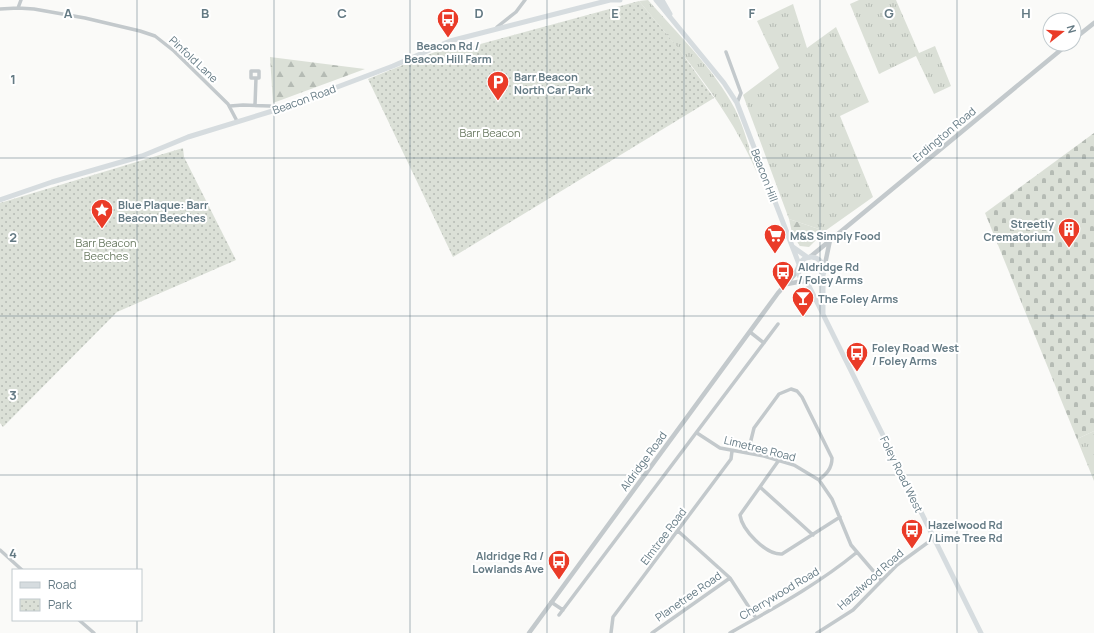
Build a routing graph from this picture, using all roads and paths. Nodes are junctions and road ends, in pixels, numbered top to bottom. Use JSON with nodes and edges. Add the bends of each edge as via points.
{"nodes":[{"id":1,"x":21,"y":0,"type":"edge"},
{"id":2,"x":525,"y":0,"type":"edge"},
{"id":3,"x":609,"y":0,"type":"edge"},
{"id":4,"x":620,"y":0,"type":"edge"},
{"id":5,"x":656,"y":0,"type":"edge"},
{"id":6,"x":662,"y":0,"type":"edge"},
{"id":7,"x":18,"y":8,"type":"junction"},
{"id":8,"x":0,"y":9,"type":"edge"},
{"id":9,"x":1094,"y":23,"type":"edge"},
{"id":10,"x":678,"y":26,"type":"junction"},
{"id":11,"x":497,"y":27,"type":"junction"},
{"id":12,"x":1082,"y":33,"type":"edge"},
{"id":13,"x":726,"y":52,"type":"dead end"},
{"id":14,"x":1058,"y":52,"type":"edge"},
{"id":15,"x":256,"y":78,"type":"dead end"},
{"id":16,"x":737,"y":103,"type":"junction"},
{"id":17,"x":255,"y":105,"type":"junction"},
{"id":18,"x":230,"y":106,"type":"junction"},
{"id":19,"x":270,"y":106,"type":"dead end"},
{"id":20,"x":236,"y":122,"type":"junction"},
{"id":21,"x":0,"y":200,"type":"edge"},
{"id":22,"x":831,"y":238,"type":"junction"},
{"id":23,"x":792,"y":247,"type":"junction"},
{"id":24,"x":808,"y":257,"type":"junction"},
{"id":25,"x":798,"y":266,"type":"junction"},
{"id":26,"x":824,"y":269,"type":"junction"},
{"id":27,"x":823,"y":277,"type":"junction"},
{"id":28,"x":806,"y":282,"type":"junction"},
{"id":29,"x":787,"y":284,"type":"junction"},
{"id":30,"x":823,"y":316,"type":"junction"},
{"id":31,"x":778,"y":324,"type":"dead end"},
{"id":32,"x":750,"y":332,"type":"junction"},
{"id":33,"x":764,"y":343,"type":"junction"},
{"id":34,"x":697,"y":433,"type":"junction"},
{"id":35,"x":732,"y":451,"type":"junction"},
{"id":36,"x":748,"y":452,"type":"junction"},
{"id":37,"x":780,"y":460,"type":"junction"},
{"id":38,"x":819,"y":480,"type":"junction"},
{"id":39,"x":760,"y":487,"type":"junction"},
{"id":40,"x":840,"y":517,"type":"junction"},
{"id":41,"x":678,"y":531,"type":"junction"},
{"id":42,"x":813,"y":535,"type":"junction"},
{"id":43,"x":934,"y":538,"type":"junction"},
{"id":44,"x":0,"y":550,"type":"edge"},
{"id":45,"x":856,"y":553,"type":"junction"},
{"id":46,"x":21,"y":569,"type":"edge"},
{"id":47,"x":730,"y":578,"type":"junction"},
{"id":48,"x":881,"y":580,"type":"junction"},
{"id":49,"x":551,"y":602,"type":"junction"},
{"id":50,"x":563,"y":610,"type":"junction"},
{"id":51,"x":559,"y":615,"type":"dead end"},
{"id":52,"x":756,"y":618,"type":"junction"},
{"id":53,"x":80,"y":621,"type":"edge"},
{"id":54,"x":825,"y":628,"type":"junction"},
{"id":55,"x":94,"y":633,"type":"edge"},
{"id":56,"x":529,"y":633,"type":"edge"},
{"id":57,"x":611,"y":633,"type":"edge"},
{"id":58,"x":652,"y":633,"type":"edge"},
{"id":59,"x":730,"y":633,"type":"edge"},
{"id":60,"x":817,"y":633,"type":"edge"},
{"id":61,"x":828,"y":633,"type":"edge"},
{"id":62,"x":981,"y":633,"type":"edge"}],
"edges":[{"from":1,"to":7,"type":"street"},
{"from":2,"to":11,"type":"street","via":[[516,12]]},
{"from":3,"to":4,"type":"main road","name":"Beacon Road"},
{"from":3,"to":11,"type":"main road","name":"Beacon Road"},
{"from":5,"to":10,"type":"main road","name":"Beacon Hill"},
{"from":6,"to":10,"type":"main road","name":"Beacon Hill"},
{"from":7,"to":8,"type":"street","name":"Pinfold Lane"},
{"from":7,"to":18,"type":"street","name":"Pinfold Lane","via":[[85,18],[154,36],[174,51]]},
{"from":9,"to":12,"type":"street"},
{"from":10,"to":16,"type":"main road","name":"Beacon Hill"},
{"from":11,"to":20,"type":"main road","name":"Beacon Road","via":[[450,41],[307,99]]},
{"from":13,"to":16,"type":"street","name":"Beacon Hill","via":[[741,93]]},
{"from":14,"to":22,"type":"street","name":"Erdington Road"},
{"from":15,"to":17,"type":"street"},
{"from":16,"to":23,"type":"main road","name":"Beacon Hill"},
{"from":17,"to":18,"type":"street"},
{"from":17,"to":19,"type":"street"},
{"from":18,"to":20,"type":"street","name":"Pinfold Lane"},
{"from":20,"to":21,"type":"main road","name":"Beacon Road","via":[[188,137],[142,156]]},
{"from":22,"to":24,"type":"street","name":"Erdington Road"},
{"from":22,"to":26,"type":"street"},
{"from":23,"to":24,"type":"main road"},
{"from":23,"to":25,"type":"main road","name":"Beacon Hill"},
{"from":24,"to":25,"type":"main road"},
{"from":24,"to":26,"type":"main road","via":[[819,260]]},
{"from":25,"to":28,"type":"main road","via":[[798,274]]},
{"from":25,"to":29,"type":"street","name":"Aldridge Road"},
{"from":26,"to":27,"type":"main road"},
{"from":27,"to":28,"type":"main road","via":[[815,283]]},
{"from":27,"to":30,"type":"main road","name":"Foley Road West"},
{"from":28,"to":29,"type":"street"},
{"from":28,"to":30,"type":"main road","name":"Foley Road West"},
{"from":29,"to":32,"type":"street","name":"Aldridge Road"},
{"from":30,"to":43,"type":"main road","name":"Foley Road West"},
{"from":31,"to":33,"type":"street"},
{"from":32,"to":33,"type":"street"},
{"from":32,"to":49,"type":"street","name":"Aldridge Road"},
{"from":33,"to":34,"type":"street"},
{"from":34,"to":35,"type":"street","name":"Limetree Road","via":[[720,448]]},
{"from":34,"to":50,"type":"street"},
{"from":35,"to":36,"type":"street","name":"Limetree Road"},
{"from":35,"to":41,"type":"street","name":"Elmtree Road","via":[[731,458]]},
{"from":36,"to":37,"type":"street","name":"Limetree Road"},
{"from":36,"to":38,"type":"street","via":[[754,428],[779,394],[791,389],[802,397],[832,458],[829,470]]},
{"from":37,"to":38,"type":"street","name":"Limetree Road"},
{"from":37,"to":39,"type":"street"},
{"from":38,"to":40,"type":"street","name":"Limetree Road"},
{"from":39,"to":42,"type":"street"},
{"from":39,"to":42,"type":"street","via":[[740,514],[741,522],[770,553],[782,554]]},
{"from":40,"to":42,"type":"street"},
{"from":40,"to":45,"type":"street","name":"Limetree Road"},
{"from":41,"to":47,"type":"street"},
{"from":41,"to":57,"type":"street","name":"Elmtree Road","via":[[613,617]]},
{"from":43,"to":48,"type":"street","name":"Hazelwood Road"},
{"from":43,"to":62,"type":"main road","name":"Foley Road West"},
{"from":44,"to":46,"type":"street"},
{"from":45,"to":48,"type":"street","name":"Limetree Road"},
{"from":45,"to":52,"type":"street","name":"Cherrywood Road","via":[[824,578]]},
{"from":47,"to":52,"type":"street"},
{"from":47,"to":58,"type":"street","name":"Planetree Road","via":[[655,628]]},
{"from":48,"to":54,"type":"street","name":"Hazelwood Road","via":[[853,610]]},
{"from":49,"to":50,"type":"street"},
{"from":49,"to":56,"type":"street","name":"Aldridge Road"},
{"from":50,"to":51,"type":"street"},
{"from":52,"to":59,"type":"street","name":"Cherrywood Road"},
{"from":53,"to":55,"type":"street"},
{"from":54,"to":60,"type":"street","name":"Hazelwood Road"},
{"from":54,"to":61,"type":"street"}]}
